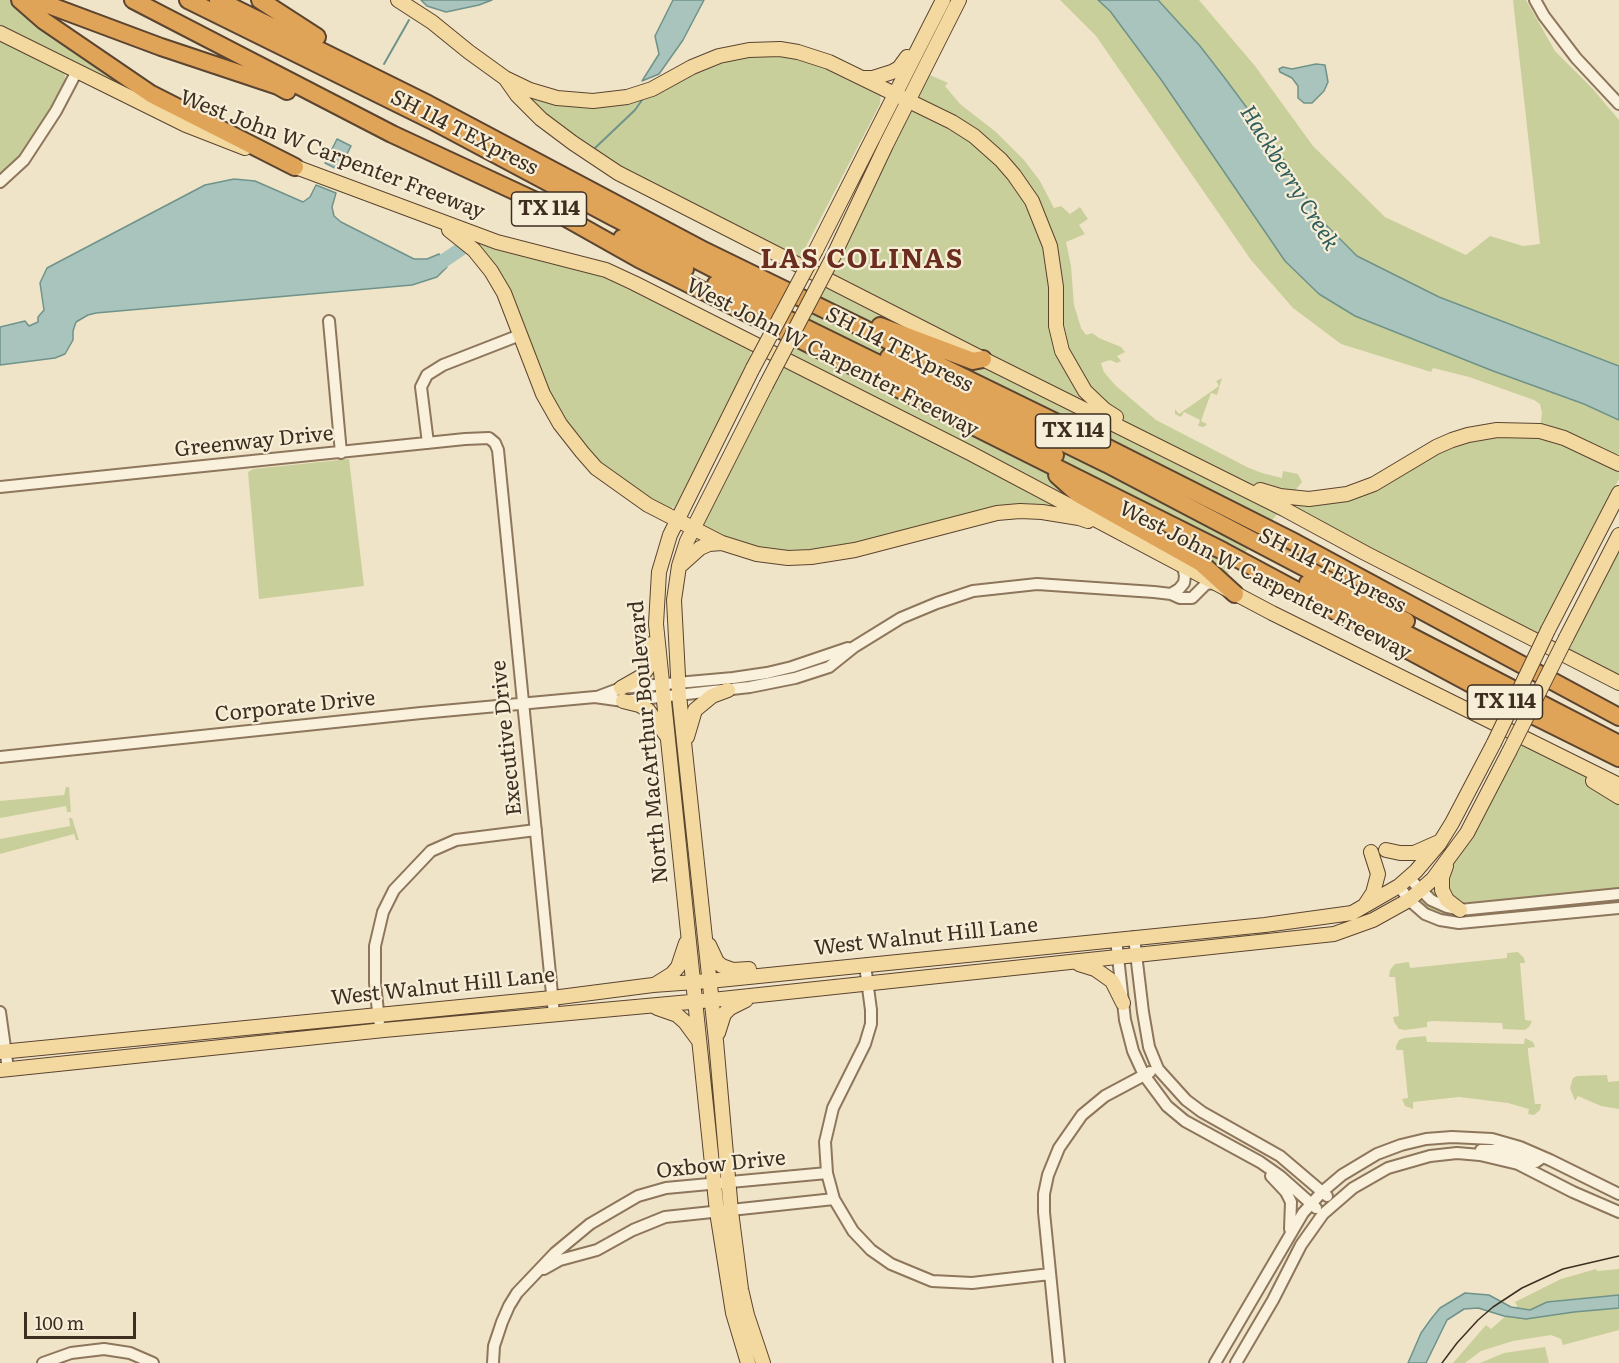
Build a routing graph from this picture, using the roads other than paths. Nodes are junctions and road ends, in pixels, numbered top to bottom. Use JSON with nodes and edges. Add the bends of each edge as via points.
{"nodes":[{"id":1,"x":20,"y":0,"type":"edge"},
{"id":2,"x":34,"y":0,"type":"edge"},
{"id":3,"x":133,"y":0,"type":"edge"},
{"id":4,"x":158,"y":0,"type":"edge"},
{"id":5,"x":188,"y":0,"type":"edge"},
{"id":6,"x":219,"y":0,"type":"edge"},
{"id":7,"x":260,"y":0,"type":"edge"},
{"id":8,"x":398,"y":0,"type":"edge"},
{"id":9,"x":943,"y":0,"type":"edge"},
{"id":10,"x":949,"y":0,"type":"edge"},
{"id":11,"x":959,"y":0,"type":"edge"},
{"id":12,"x":1536,"y":0,"type":"edge"},
{"id":13,"x":0,"y":33,"type":"edge"},
{"id":14,"x":925,"y":33,"type":"junction"},
{"id":15,"x":925,"y":66,"type":"junction"},
{"id":16,"x":77,"y":71,"type":"junction"},
{"id":17,"x":505,"y":78,"type":"junction"},
{"id":18,"x":860,"y":78,"type":"junction"},
{"id":19,"x":894,"y":94,"type":"junction"},
{"id":20,"x":908,"y":100,"type":"junction"},
{"id":21,"x":428,"y":104,"type":"junction"},
{"id":22,"x":1619,"y":104,"type":"edge"},
{"id":23,"x":392,"y":134,"type":"junction"},
{"id":24,"x":295,"y":167,"type":"junction"},
{"id":25,"x":0,"y":182,"type":"edge"},
{"id":26,"x":435,"y":221,"type":"junction"},
{"id":27,"x":705,"y":251,"type":"junction"},
{"id":28,"x":329,"y":321,"type":"dead end"},
{"id":29,"x":520,"y":335,"type":"junction"},
{"id":30,"x":983,"y":359,"type":"junction"},
{"id":31,"x":428,"y":443,"type":"junction"},
{"id":32,"x":341,"y":453,"type":"junction"},
{"id":33,"x":498,"y":458,"type":"joint"},
{"id":34,"x":1046,"y":463,"type":"junction"},
{"id":35,"x":1107,"y":464,"type":"junction"},
{"id":36,"x":1619,"y":464,"type":"edge"},
{"id":37,"x":1194,"y":465,"type":"junction"},
{"id":38,"x":1219,"y":477,"type":"junction"},
{"id":39,"x":0,"y":487,"type":"edge"},
{"id":40,"x":1619,"y":493,"type":"edge"},
{"id":41,"x":1249,"y":519,"type":"junction"},
{"id":42,"x":677,"y":520,"type":"junction"},
{"id":43,"x":693,"y":528,"type":"junction"},
{"id":44,"x":1123,"y":534,"type":"junction"},
{"id":45,"x":1619,"y":535,"type":"edge"},
{"id":46,"x":722,"y":543,"type":"junction"},
{"id":47,"x":679,"y":566,"type":"junction"},
{"id":48,"x":1183,"y":566,"type":"junction"},
{"id":49,"x":1215,"y":583,"type":"junction"},
{"id":50,"x":1171,"y":594,"type":"junction"},
{"id":51,"x":1235,"y":594,"type":"junction"},
{"id":52,"x":656,"y":624,"type":"junction"},
{"id":53,"x":1465,"y":633,"type":"junction"},
{"id":54,"x":1393,"y":641,"type":"junction"},
{"id":55,"x":793,"y":673,"type":"junction"},
{"id":56,"x":1619,"y":683,"type":"edge"},
{"id":57,"x":679,"y":689,"type":"junction"},
{"id":58,"x":728,"y":690,"type":"junction"},
{"id":59,"x":662,"y":691,"type":"junction"},
{"id":60,"x":622,"y":694,"type":"junction"},
{"id":61,"x":524,"y":705,"type":"junction"},
{"id":62,"x":1544,"y":705,"type":"junction"},
{"id":63,"x":1619,"y":717,"type":"edge"},
{"id":64,"x":1619,"y":732,"type":"edge"},
{"id":65,"x":667,"y":737,"type":"junction"},
{"id":66,"x":1619,"y":744,"type":"edge"},
{"id":67,"x":684,"y":748,"type":"junction"},
{"id":68,"x":1547,"y":749,"type":"junction"},
{"id":69,"x":0,"y":757,"type":"edge"},
{"id":70,"x":1619,"y":758,"type":"edge"},
{"id":71,"x":1619,"y":785,"type":"edge"},
{"id":72,"x":1619,"y":797,"type":"edge"},
{"id":73,"x":536,"y":830,"type":"junction"},
{"id":74,"x":1441,"y":841,"type":"junction"},
{"id":75,"x":1386,"y":850,"type":"dead end"},
{"id":76,"x":1371,"y":852,"type":"dead end"},
{"id":77,"x":1450,"y":856,"type":"junction"},
{"id":78,"x":1404,"y":882,"type":"junction"},
{"id":79,"x":1420,"y":891,"type":"junction"},
{"id":80,"x":1619,"y":892,"type":"edge"},
{"id":81,"x":1409,"y":900,"type":"junction"},
{"id":82,"x":1619,"y":908,"type":"edge"},
{"id":83,"x":1361,"y":909,"type":"junction"},
{"id":84,"x":1460,"y":910,"type":"junction"},
{"id":85,"x":704,"y":933,"type":"junction"},
{"id":86,"x":688,"y":936,"type":"junction"},
{"id":87,"x":1134,"y":937,"type":"junction"},
{"id":88,"x":1116,"y":939,"type":"junction"},
{"id":89,"x":1136,"y":956,"type":"junction"},
{"id":90,"x":1118,"y":957,"type":"junction"},
{"id":91,"x":1065,"y":963,"type":"junction"},
{"id":92,"x":865,"y":965,"type":"junction"},
{"id":93,"x":816,"y":970,"type":"junction"},
{"id":94,"x":709,"y":981,"type":"junction"},
{"id":95,"x":693,"y":982,"type":"junction"},
{"id":96,"x":867,"y":983,"type":"junction"},
{"id":97,"x":653,"y":985,"type":"junction"},
{"id":98,"x":759,"y":995,"type":"junction"},
{"id":99,"x":552,"y":998,"type":"junction"},
{"id":100,"x":712,"y":1000,"type":"junction"},
{"id":101,"x":696,"y":1001,"type":"junction"},
{"id":102,"x":1123,"y":1003,"type":"junction"},
{"id":103,"x":643,"y":1006,"type":"junction"},
{"id":104,"x":0,"y":1012,"type":"edge"},
{"id":105,"x":554,"y":1014,"type":"junction"},
{"id":106,"x":379,"y":1015,"type":"junction"},
{"id":107,"x":381,"y":1031,"type":"junction"},
{"id":108,"x":716,"y":1041,"type":"junction"},
{"id":109,"x":700,"y":1042,"type":"junction"},
{"id":110,"x":3,"y":1052,"type":"edge"},
{"id":111,"x":1158,"y":1069,"type":"junction"},
{"id":112,"x":4,"y":1070,"type":"edge"},
{"id":113,"x":1144,"y":1075,"type":"junction"},
{"id":114,"x":1457,"y":1153,"type":"junction"},
{"id":115,"x":1543,"y":1156,"type":"junction"},
{"id":116,"x":1260,"y":1162,"type":"junction"},
{"id":117,"x":827,"y":1173,"type":"junction"},
{"id":118,"x":1342,"y":1175,"type":"junction"},
{"id":119,"x":1307,"y":1178,"type":"junction"},
{"id":120,"x":728,"y":1183,"type":"junction"},
{"id":121,"x":713,"y":1184,"type":"junction"},
{"id":122,"x":1322,"y":1192,"type":"junction"},
{"id":123,"x":1619,"y":1194,"type":"edge"},
{"id":124,"x":834,"y":1199,"type":"junction"},
{"id":125,"x":1311,"y":1203,"type":"junction"},
{"id":126,"x":1334,"y":1203,"type":"junction"},
{"id":127,"x":731,"y":1211,"type":"junction"},
{"id":128,"x":717,"y":1212,"type":"junction"},
{"id":129,"x":1619,"y":1212,"type":"edge"},
{"id":130,"x":1323,"y":1214,"type":"junction"},
{"id":131,"x":1288,"y":1236,"type":"junction"},
{"id":132,"x":538,"y":1272,"type":"junction"},
{"id":133,"x":1050,"y":1274,"type":"junction"},
{"id":134,"x":43,"y":1363,"type":"edge"},
{"id":135,"x":153,"y":1363,"type":"edge"},
{"id":136,"x":493,"y":1363,"type":"edge"},
{"id":137,"x":748,"y":1363,"type":"edge"},
{"id":138,"x":763,"y":1363,"type":"edge"},
{"id":139,"x":1059,"y":1363,"type":"edge"},
{"id":140,"x":1215,"y":1363,"type":"edge"},
{"id":141,"x":1236,"y":1363,"type":"edge"}],
"edges":[{"from":1,"to":24,"type":"highway","via":[[44,21],[151,94]]},
{"from":2,"to":23,"type":"highway","via":[[278,86],[370,135]]},
{"from":3,"to":23,"type":"highway","name":"West John W Carpenter Freeway","number":"TX 114"},
{"from":4,"to":62,"type":"highway","name":"SH 114 TEXpress","via":[[511,183],[887,368]]},
{"from":5,"to":35,"type":"highway","name":"SH 114 TEXpress","via":[[431,120],[788,307]]},
{"from":6,"to":21,"type":"highway","name":"West John W Carpenter Freeway","number":"TX 114"},
{"from":7,"to":21,"type":"highway","via":[[310,33],[411,86]]},
{"from":8,"to":17,"type":"main road"},
{"from":9,"to":14,"type":"main road","name":"North MacArthur Boulevard"},
{"from":10,"to":15,"type":"main road","via":[[927,47]]},
{"from":11,"to":15,"type":"main road","name":"North MacArthur Boulevard"},
{"from":12,"to":22,"type":"street","via":[[1576,58]]},
{"from":13,"to":16,"type":"main road","name":"West John W Carpenter Freeway"},
{"from":14,"to":18,"type":"main road","via":[[899,68],[881,76]]},
{"from":14,"to":19,"type":"main road","name":"North MacArthur Boulevard"},
{"from":15,"to":20,"type":"main road","name":"North MacArthur Boulevard"},
{"from":16,"to":24,"type":"main road","name":"West John W Carpenter Freeway","via":[[186,125]]},
{"from":16,"to":25,"type":"street","via":[[40,137],[24,160]]},
{"from":17,"to":18,"type":"main road","via":[[557,98],[608,101],[652,89],[720,56],[767,49],[816,57]]},
{"from":17,"to":30,"type":"main road","via":[[541,119],[618,173]]},
{"from":18,"to":19,"type":"main road"},
{"from":19,"to":20,"type":"main road"},
{"from":19,"to":42,"type":"main road","name":"North MacArthur Boulevard","bridge":true},
{"from":20,"to":37,"type":"main road","via":[[974,136],[1001,160],[1025,191],[1050,246],[1058,340],[1085,391],[1105,410]]},
{"from":20,"to":43,"type":"main road","name":"North MacArthur Boulevard","bridge":true,"via":[[833,257]]},
{"from":21,"to":27,"type":"highway","name":"West John W Carpenter Freeway","number":"TX 114"},
{"from":23,"to":34,"type":"highway","name":"West John W Carpenter Freeway","number":"TX 114","via":[[536,201],[639,259]]},
{"from":24,"to":26,"type":"main road","name":"West John W Carpenter Freeway"},
{"from":26,"to":29,"type":"main road","via":[[482,257],[504,293]]},
{"from":26,"to":44,"type":"main road","name":"West John W Carpenter Freeway","via":[[497,242],[606,270]]},
{"from":27,"to":30,"type":"highway","via":[[751,266],[869,322],[973,361]]},
{"from":27,"to":41,"type":"highway","name":"West John W Carpenter Freeway","number":"TX 114"},
{"from":28,"to":32,"type":"street"},
{"from":29,"to":31,"type":"street","via":[[443,364],[427,375],[421,387]]},
{"from":29,"to":42,"type":"main road","via":[[543,394],[572,441],[596,468],[622,488]]},
{"from":30,"to":37,"type":"main road"},
{"from":31,"to":32,"type":"street","name":"Greenway Drive"},
{"from":31,"to":33,"type":"street","name":"Greenway Drive","via":[[489,438],[495,443]]},
{"from":32,"to":39,"type":"street","name":"Greenway Drive"},
{"from":33,"to":61,"type":"street","name":"Executive Drive"},
{"from":34,"to":51,"type":"highway","via":[[1077,494],[1201,563]]},
{"from":34,"to":54,"type":"highway","name":"West John W Carpenter Freeway","number":"TX 114"},
{"from":35,"to":41,"type":"highway"},
{"from":35,"to":64,"type":"highway","name":"SH 114 TEXpress"},
{"from":36,"to":38,"type":"main road","via":[[1540,431],[1497,430],[1452,440],[1374,484],[1329,498],[1280,496]]},
{"from":37,"to":38,"type":"main road"},
{"from":38,"to":56,"type":"main road"},
{"from":40,"to":74,"type":"main road","name":"West Walnut Hill Lane","bridge":true},
{"from":41,"to":53,"type":"highway","name":"West John W Carpenter Freeway","number":"TX 114"},
{"from":42,"to":43,"type":"main road"},
{"from":42,"to":52,"type":"main road","name":"North MacArthur Boulevard","via":[[659,572]]},
{"from":43,"to":46,"type":"main road"},
{"from":43,"to":47,"type":"main road","name":"North MacArthur Boulevard"},
{"from":44,"to":46,"type":"main road","via":[[1079,518],[1020,511],[997,513],[855,550],[812,557],[757,554]]},
{"from":44,"to":48,"type":"main road","name":"West John W Carpenter Freeway"},
{"from":45,"to":77,"type":"main road","name":"West Walnut Hill Lane","bridge":true,"via":[[1467,833]]},
{"from":46,"to":47,"type":"main road","via":[[700,548]]},
{"from":47,"to":57,"type":"main road","name":"North MacArthur Boulevard","via":[[674,600]]},
{"from":48,"to":49,"type":"main road","name":"West John W Carpenter Freeway"},
{"from":48,"to":50,"type":"street","via":[[1184,583]]},
{"from":49,"to":50,"type":"street","name":"Corporate Drive","via":[[1206,584],[1192,598]]},
{"from":49,"to":51,"type":"main road","name":"West John W Carpenter Freeway"},
{"from":50,"to":55,"type":"street","name":"Corporate Drive","via":[[1037,584],[973,591],[901,618],[854,646]]},
{"from":51,"to":68,"type":"main road","name":"West John W Carpenter Freeway"},
{"from":52,"to":59,"type":"main road","name":"North MacArthur Boulevard"},
{"from":52,"to":60,"type":"main road","via":[[647,669]]},
{"from":53,"to":63,"type":"highway","name":"West John W Carpenter Freeway","number":"TX 114"},
{"from":53,"to":64,"type":"highway","via":[[1514,669]]},
{"from":54,"to":62,"type":"highway","via":[[1414,645],[1530,705]]},
{"from":54,"to":70,"type":"highway","name":"West John W Carpenter Freeway","number":"TX 114"},
{"from":55,"to":57,"type":"street","name":"Corporate Drive","via":[[733,678]]},
{"from":55,"to":58,"type":"street","name":"Corporate Drive"},
{"from":57,"to":58,"type":"street","name":"Corporate Drive"},
{"from":57,"to":59,"type":"street","name":"Corporate Drive"},
{"from":57,"to":67,"type":"main road","name":"North MacArthur Boulevard"},
{"from":58,"to":67,"type":"main road","via":[[712,696],[695,710]]},
{"from":59,"to":60,"type":"street","name":"Corporate Drive"},
{"from":59,"to":65,"type":"main road","name":"North MacArthur Boulevard"},
{"from":60,"to":61,"type":"street","name":"Corporate Drive"},
{"from":60,"to":65,"type":"main road","via":[[648,710]]},
{"from":61,"to":69,"type":"street","name":"Corporate Drive"},
{"from":61,"to":73,"type":"street","name":"Executive Drive"},
{"from":62,"to":66,"type":"highway","name":"SH 114 TEXpress"},
{"from":65,"to":86,"type":"main road","name":"North MacArthur Boulevard"},
{"from":67,"to":85,"type":"main road","name":"North MacArthur Boulevard"},
{"from":68,"to":71,"type":"main road","name":"West John W Carpenter Freeway"},
{"from":68,"to":72,"type":"main road"},
{"from":73,"to":99,"type":"street","name":"Executive Drive"},
{"from":73,"to":106,"type":"street","via":[[456,840],[431,851],[394,890],[383,912],[375,946]]},
{"from":74,"to":75,"type":"main road","via":[[1414,853]]},
{"from":74,"to":78,"type":"main road","name":"West Walnut Hill Lane"},
{"from":76,"to":83,"type":"main road","via":[[1377,884]]},
{"from":77,"to":79,"type":"main road","name":"West Walnut Hill Lane"},
{"from":77,"to":84,"type":"main road","via":[[1442,890]]},
{"from":78,"to":79,"type":"street"},
{"from":78,"to":81,"type":"street"},
{"from":78,"to":83,"type":"main road","name":"West Walnut Hill Lane"},
{"from":79,"to":81,"type":"main road","name":"West Walnut Hill Lane"},
{"from":79,"to":84,"type":"street","via":[[1440,905]]},
{"from":80,"to":84,"type":"street"},
{"from":81,"to":82,"type":"street","via":[[1425,914],[1459,923]]},
{"from":81,"to":89,"type":"main road","name":"West Walnut Hill Lane","via":[[1373,920],[1334,934]]},
{"from":83,"to":87,"type":"main road","name":"West Walnut Hill Lane","via":[[1288,923]]},
{"from":85,"to":93,"type":"main road","via":[[722,966],[733,970],[801,965]]},
{"from":85,"to":94,"type":"main road","name":"North MacArthur Boulevard"},
{"from":86,"to":95,"type":"main road","name":"North MacArthur Boulevard"},
{"from":86,"to":97,"type":"main road","via":[[678,967]]},
{"from":87,"to":88,"type":"main road","name":"West Walnut Hill Lane"},
{"from":87,"to":89,"type":"street"},
{"from":88,"to":90,"type":"street"},
{"from":88,"to":92,"type":"main road","name":"West Walnut Hill Lane"},
{"from":89,"to":90,"type":"main road","name":"West Walnut Hill Lane"},
{"from":89,"to":111,"type":"street","via":[[1149,1047]]},
{"from":90,"to":91,"type":"main road","name":"West Walnut Hill Lane"},
{"from":90,"to":102,"type":"street"},
{"from":91,"to":96,"type":"main road","name":"West Walnut Hill Lane"},
{"from":91,"to":102,"type":"main road","via":[[1080,964],[1107,976]]},
{"from":92,"to":93,"type":"main road","name":"West Walnut Hill Lane"},
{"from":92,"to":96,"type":"street"},
{"from":93,"to":94,"type":"main road","name":"West Walnut Hill Lane"},
{"from":94,"to":95,"type":"main road","name":"West Walnut Hill Lane"},
{"from":94,"to":100,"type":"main road","name":"North MacArthur Boulevard"},
{"from":95,"to":97,"type":"main road","name":"West Walnut Hill Lane"},
{"from":95,"to":101,"type":"main road","name":"North MacArthur Boulevard"},
{"from":96,"to":98,"type":"main road","name":"West Walnut Hill Lane"},
{"from":96,"to":117,"type":"street","via":[[871,1024],[829,1122],[825,1142]]},
{"from":97,"to":99,"type":"main road","name":"West Walnut Hill Lane"},
{"from":98,"to":100,"type":"main road","name":"West Walnut Hill Lane"},
{"from":98,"to":108,"type":"main road","via":[[730,1008],[721,1020]]},
{"from":99,"to":105,"type":"street","name":"Executive Drive"},
{"from":99,"to":106,"type":"main road","name":"West Walnut Hill Lane"},
{"from":100,"to":101,"type":"main road","name":"West Walnut Hill Lane"},
{"from":100,"to":108,"type":"main road","name":"North MacArthur Boulevard"},
{"from":101,"to":103,"type":"main road","name":"West Walnut Hill Lane"},
{"from":101,"to":109,"type":"main road","name":"North MacArthur Boulevard"},
{"from":102,"to":113,"type":"street","via":[[1133,1051]]},
{"from":103,"to":105,"type":"main road","name":"West Walnut Hill Lane"},
{"from":103,"to":109,"type":"main road","via":[[677,1015]]},
{"from":104,"to":110,"type":"street"},
{"from":105,"to":107,"type":"main road","name":"West Walnut Hill Lane"},
{"from":106,"to":107,"type":"street"},
{"from":106,"to":110,"type":"main road","name":"West Walnut Hill Lane"},
{"from":107,"to":112,"type":"main road","name":"West Walnut Hill Lane"},
{"from":108,"to":120,"type":"main road","name":"North MacArthur Boulevard"},
{"from":109,"to":121,"type":"main road","name":"North MacArthur Boulevard"},
{"from":110,"to":112,"type":"street"},
{"from":111,"to":113,"type":"street"},
{"from":111,"to":119,"type":"street","via":[[1202,1112],[1281,1156]]},
{"from":113,"to":116,"type":"street","via":[[1167,1106],[1185,1121]]},
{"from":113,"to":133,"type":"street","via":[[1105,1096],[1082,1115],[1059,1148],[1044,1194]]},
{"from":114,"to":115,"type":"street","via":[[1502,1150],[1536,1162]]},
{"from":114,"to":126,"type":"street","via":[[1388,1168]]},
{"from":114,"to":129,"type":"street","via":[[1518,1164]]},
{"from":115,"to":118,"type":"street","via":[[1492,1139],[1426,1139],[1377,1154]]},
{"from":115,"to":123,"type":"street"},
{"from":116,"to":125,"type":"street"},
{"from":116,"to":131,"type":"street","via":[[1291,1202]]},
{"from":117,"to":120,"type":"street","name":"Oxbow Drive"},
{"from":117,"to":124,"type":"street"},
{"from":118,"to":119,"type":"street","via":[[1322,1180]]},
{"from":118,"to":122,"type":"street"},
{"from":119,"to":122,"type":"street"},
{"from":120,"to":121,"type":"street","name":"Oxbow Drive"},
{"from":120,"to":127,"type":"main road","name":"North MacArthur Boulevard"},
{"from":121,"to":128,"type":"main road","name":"North MacArthur Boulevard"},
{"from":121,"to":132,"type":"street","name":"Oxbow Drive","via":[[666,1188],[638,1196],[591,1224],[555,1252]]},
{"from":122,"to":125,"type":"street"},
{"from":122,"to":126,"type":"street"},
{"from":124,"to":127,"type":"street","name":"Oxbow Drive"},
{"from":124,"to":133,"type":"street","via":[[853,1231],[871,1250],[891,1264],[932,1281],[972,1283]]},
{"from":125,"to":130,"type":"street"},
{"from":125,"to":131,"type":"street"},
{"from":126,"to":130,"type":"street"},
{"from":127,"to":128,"type":"street","name":"Oxbow Drive"},
{"from":127,"to":138,"type":"main road","name":"North MacArthur Boulevard","via":[[741,1289]]},
{"from":128,"to":132,"type":"street","name":"Oxbow Drive","via":[[665,1217],[597,1250],[560,1260]]},
{"from":128,"to":137,"type":"main road","name":"North MacArthur Boulevard","via":[[733,1313]]},
{"from":130,"to":141,"type":"street","via":[[1301,1245]]},
{"from":131,"to":140,"type":"street"},
{"from":132,"to":136,"type":"street","name":"Oxbow Drive","via":[[509,1306],[494,1347]]},
{"from":133,"to":139,"type":"street"},
{"from":134,"to":135,"type":"street","via":[[71,1353],[104,1349],[130,1353]]}]}
